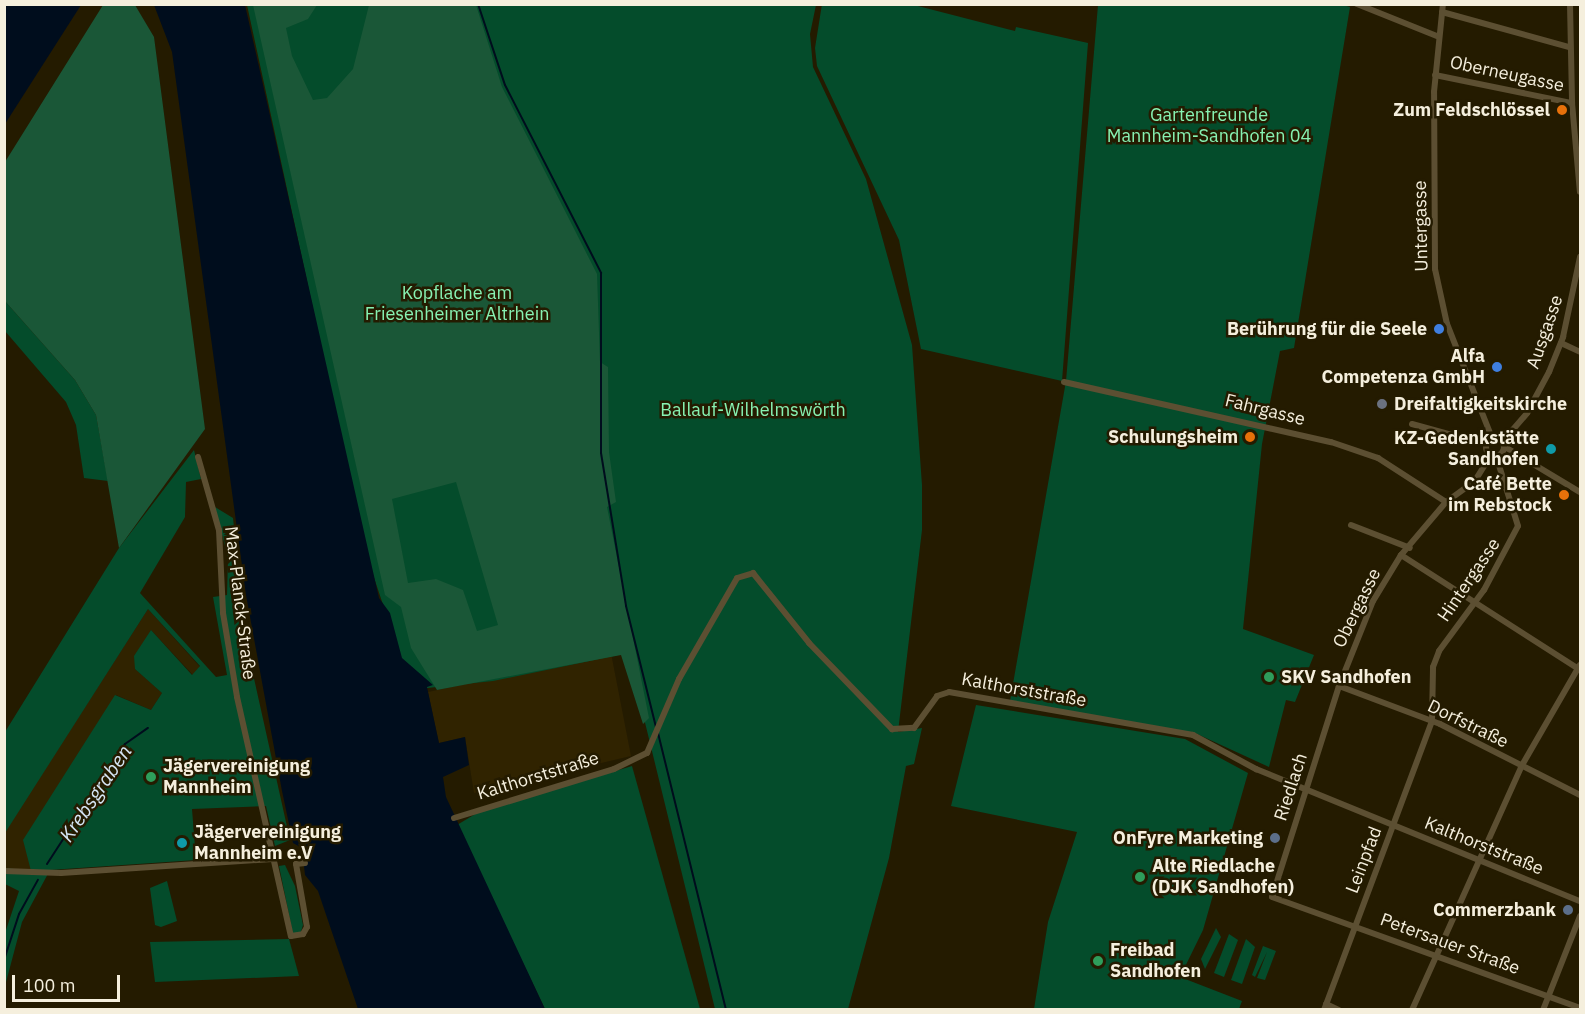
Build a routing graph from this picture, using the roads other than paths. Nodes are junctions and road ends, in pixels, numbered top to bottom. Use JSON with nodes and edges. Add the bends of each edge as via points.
{"nodes":[{"id":1,"x":1357,"y":4,"type":"edge"},
{"id":2,"x":1443,"y":4,"type":"edge"},
{"id":3,"x":1570,"y":4,"type":"edge"},
{"id":4,"x":1442,"y":12,"type":"junction"},
{"id":5,"x":1440,"y":37,"type":"junction"},
{"id":6,"x":1569,"y":47,"type":"junction"},
{"id":7,"x":1435,"y":75,"type":"junction"},
{"id":8,"x":1572,"y":103,"type":"junction"},
{"id":9,"x":1581,"y":192,"type":"edge"},
{"id":10,"x":1581,"y":256,"type":"edge"},
{"id":11,"x":1561,"y":343,"type":"junction"},
{"id":12,"x":1581,"y":352,"type":"edge"},
{"id":13,"x":1064,"y":382,"type":"dead end"},
{"id":14,"x":1412,"y":424,"type":"dead end"},
{"id":15,"x":1492,"y":438,"type":"junction"},
{"id":16,"x":1504,"y":444,"type":"junction"},
{"id":17,"x":1494,"y":456,"type":"junction"},
{"id":18,"x":198,"y":457,"type":"dead end"},
{"id":19,"x":1581,"y":492,"type":"edge"},
{"id":20,"x":1446,"y":502,"type":"junction"},
{"id":21,"x":1351,"y":525,"type":"dead end"},
{"id":22,"x":1410,"y":548,"type":"junction"},
{"id":23,"x":1401,"y":555,"type":"junction"},
{"id":24,"x":1474,"y":602,"type":"junction"},
{"id":25,"x":1580,"y":668,"type":"edge"},
{"id":26,"x":1339,"y":686,"type":"junction"},
{"id":27,"x":1432,"y":721,"type":"junction"},
{"id":28,"x":1521,"y":767,"type":"junction"},
{"id":29,"x":1306,"y":789,"type":"junction"},
{"id":30,"x":1581,"y":795,"type":"edge"},
{"id":31,"x":454,"y":818,"type":"dead end"},
{"id":32,"x":1393,"y":825,"type":"junction"},
{"id":33,"x":273,"y":859,"type":"junction"},
{"id":34,"x":1480,"y":860,"type":"junction"},
{"id":35,"x":305,"y":863,"type":"dead end"},
{"id":36,"x":4,"y":871,"type":"edge"},
{"id":37,"x":1272,"y":897,"type":"joint"},
{"id":38,"x":1581,"y":901,"type":"edge"},
{"id":39,"x":1581,"y":916,"type":"edge"},
{"id":40,"x":1355,"y":926,"type":"junction"},
{"id":41,"x":1437,"y":955,"type":"junction"},
{"id":42,"x":1550,"y":995,"type":"junction"},
{"id":43,"x":1325,"y":1007,"type":"edge"},
{"id":44,"x":1581,"y":1008,"type":"edge"},
{"id":45,"x":1339,"y":1010,"type":"edge"},
{"id":46,"x":1412,"y":1010,"type":"edge"},
{"id":47,"x":1543,"y":1010,"type":"edge"}],
"edges":[{"from":1,"to":5,"type":"street"},
{"from":2,"to":4,"type":"street","name":"Untergasse"},
{"from":3,"to":6,"type":"street"},
{"from":4,"to":5,"type":"street","name":"Untergasse"},
{"from":4,"to":6,"type":"street"},
{"from":5,"to":7,"type":"street","name":"Untergasse"},
{"from":6,"to":8,"type":"street"},
{"from":7,"to":8,"type":"street","name":"Oberneugasse"},
{"from":7,"to":15,"type":"street","name":"Untergasse","via":[[1435,269],[1447,324]]},
{"from":8,"to":9,"type":"street"},
{"from":10,"to":11,"type":"street","name":"Ausgasse"},
{"from":11,"to":12,"type":"street"},
{"from":11,"to":16,"type":"street","name":"Ausgasse","via":[[1527,413]]},
{"from":13,"to":20,"type":"street","name":"Fahrgasse","via":[[1331,442],[1378,458]]},
{"from":14,"to":15,"type":"street","via":[[1456,435]]},
{"from":15,"to":16,"type":"street"},
{"from":15,"to":17,"type":"street","via":[[1486,446]]},
{"from":16,"to":17,"type":"street","name":"Ausgasse"},
{"from":16,"to":19,"type":"street"},
{"from":17,"to":20,"type":"street","name":"Obergasse","via":[[1475,481]]},
{"from":17,"to":24,"type":"street","name":"Hintergasse","via":[[1518,526]]},
{"from":18,"to":33,"type":"street","name":"Max-Planck-Straße","via":[[219,530],[223,613]]},
{"from":20,"to":22,"type":"street","name":"Obergasse"},
{"from":21,"to":22,"type":"street"},
{"from":22,"to":23,"type":"street","name":"Obergasse"},
{"from":23,"to":24,"type":"street"},
{"from":23,"to":26,"type":"street","name":"Obergasse","via":[[1373,601]]},
{"from":24,"to":25,"type":"street"},
{"from":24,"to":27,"type":"street","name":"Hintergasse","via":[[1439,651],[1433,667]]},
{"from":25,"to":28,"type":"street"},
{"from":26,"to":27,"type":"street","name":"Dorfstraße"},
{"from":26,"to":29,"type":"street","name":"Riedlach"},
{"from":27,"to":28,"type":"street","name":"Dorfstraße"},
{"from":27,"to":32,"type":"street","name":"Leinpfad"},
{"from":28,"to":30,"type":"street","name":"Dorfstraße"},
{"from":28,"to":34,"type":"street"},
{"from":29,"to":31,"type":"street","name":"Kalthorststraße","via":[[1239,761],[1193,735],[949,692],[937,696],[914,728],[896,730],[884,723],[809,643],[753,573],[737,578],[679,679],[652,748],[625,765]]},
{"from":29,"to":32,"type":"street","name":"Kalthorststraße"},
{"from":29,"to":37,"type":"street","name":"Riedlach"},
{"from":32,"to":34,"type":"street","name":"Kalthorststraße"},
{"from":32,"to":40,"type":"street","name":"Leinpfad"},
{"from":33,"to":35,"type":"street","name":"Max-Planck-Straße","via":[[291,936],[303,934],[307,927],[296,864]]},
{"from":33,"to":36,"type":"street","via":[[62,873]]},
{"from":34,"to":38,"type":"street","name":"Kalthorststraße"},
{"from":34,"to":41,"type":"street"},
{"from":37,"to":40,"type":"street","name":"Petersauer Straße"},
{"from":39,"to":42,"type":"street"},
{"from":40,"to":41,"type":"street","name":"Petersauer Straße"},
{"from":40,"to":43,"type":"street","name":"Leinpfad"},
{"from":41,"to":42,"type":"street","name":"Petersauer Straße"},
{"from":41,"to":46,"type":"street"},
{"from":42,"to":44,"type":"street","name":"Petersauer Straße"},
{"from":42,"to":47,"type":"street"},
{"from":43,"to":45,"type":"street"}]}
